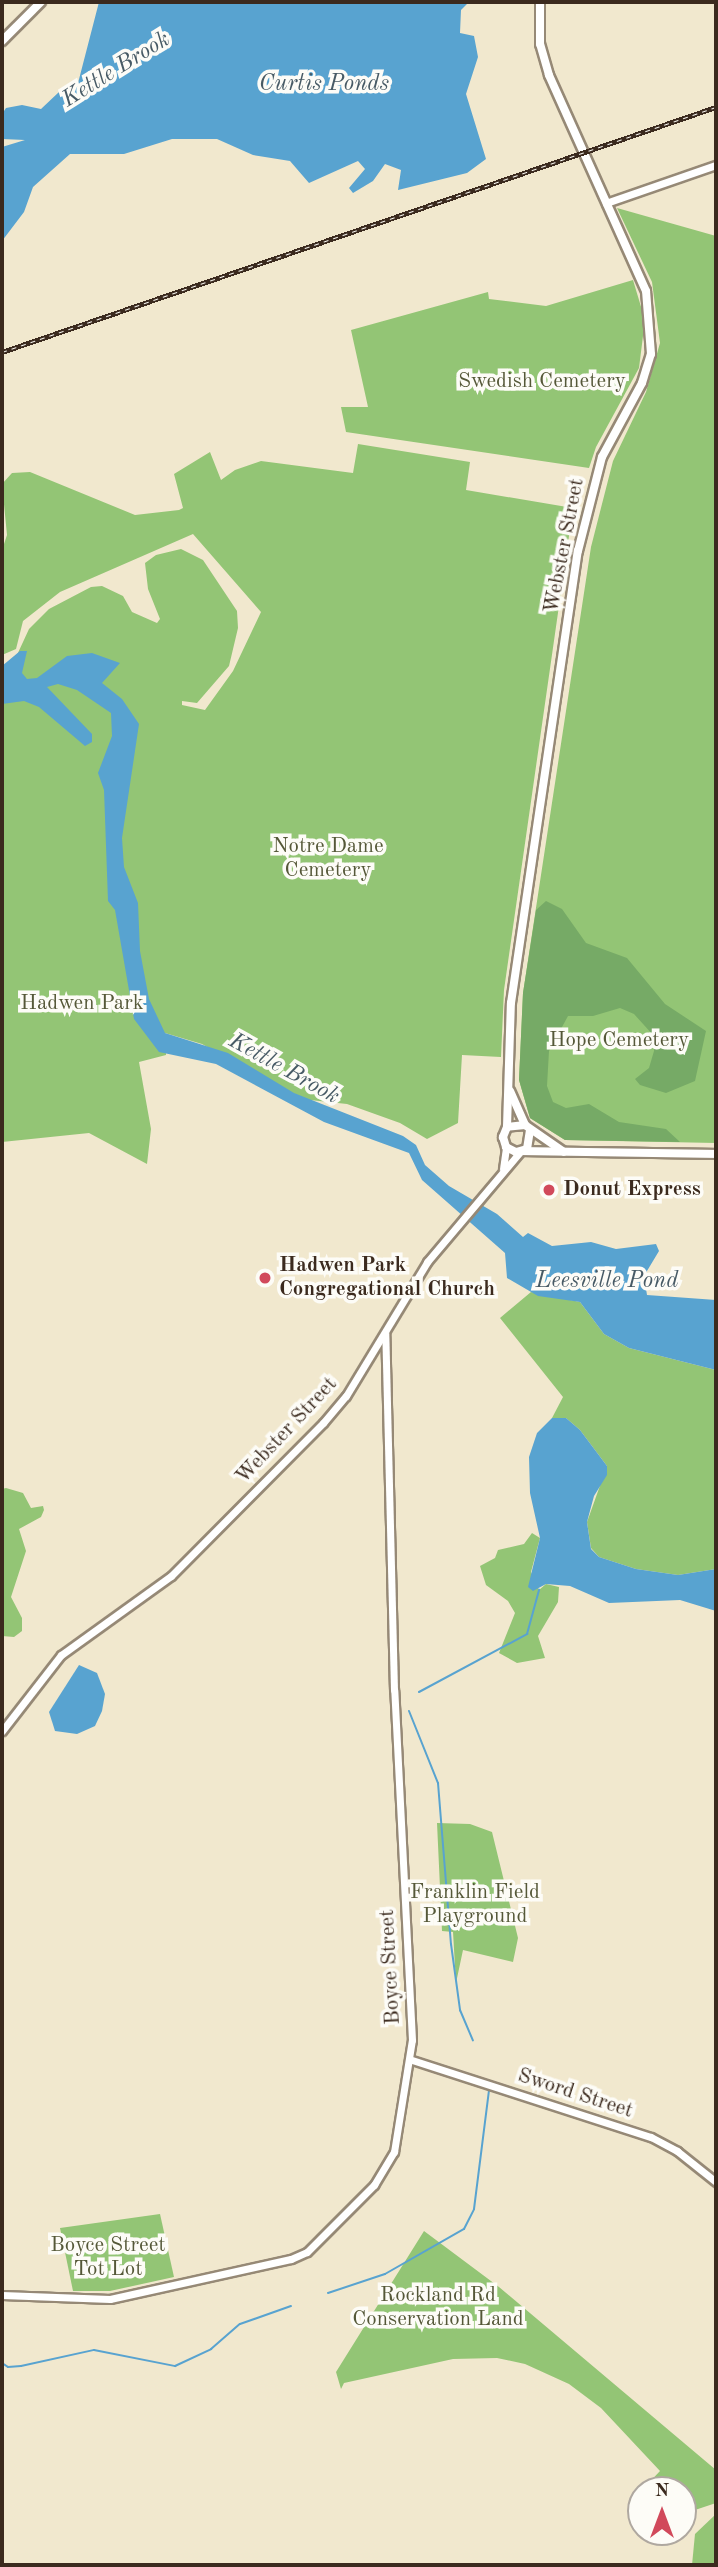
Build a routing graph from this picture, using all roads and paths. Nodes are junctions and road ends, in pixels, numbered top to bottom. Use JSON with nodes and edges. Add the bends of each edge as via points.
{"nodes":[{"id":1,"x":41,"y":2,"type":"edge"},
{"id":2,"x":540,"y":2,"type":"edge"},
{"id":3,"x":2,"y":41,"type":"edge"},
{"id":4,"x":716,"y":165,"type":"edge"},
{"id":5,"x":606,"y":204,"type":"junction"},
{"id":6,"x":509,"y":1084,"type":"junction"},
{"id":7,"x":507,"y":1127,"type":"junction"},
{"id":8,"x":527,"y":1128,"type":"junction"},
{"id":9,"x":506,"y":1147,"type":"junction"},
{"id":10,"x":522,"y":1151,"type":"junction"},
{"id":11,"x":564,"y":1152,"type":"junction"},
{"id":12,"x":716,"y":1154,"type":"edge"},
{"id":13,"x":503,"y":1170,"type":"junction"},
{"id":14,"x":385,"y":1334,"type":"junction"},
{"id":15,"x":2,"y":1731,"type":"edge"},
{"id":16,"x":412,"y":2060,"type":"junction"},
{"id":17,"x":716,"y":2182,"type":"edge"},
{"id":18,"x":2,"y":2295,"type":"edge"}],
"edges":[{"from":1,"to":3,"type":"main road"},
{"from":2,"to":5,"type":"main road","name":"Webster Street","via":[[543,58]]},
{"from":4,"to":5,"type":"street"},
{"from":5,"to":6,"type":"main road","name":"Webster Street","via":[[646,291],[651,354],[642,383],[602,457],[578,551],[519,949]]},
{"from":6,"to":7,"type":"main road","name":"Webster Street"},
{"from":6,"to":8,"type":"main road"},
{"from":7,"to":8,"type":"main road"},
{"from":7,"to":9,"type":"main road"},
{"from":8,"to":10,"type":"main road","via":[[531,1142]]},
{"from":8,"to":11,"type":"main road"},
{"from":9,"to":10,"type":"main road"},
{"from":9,"to":13,"type":"street","name":"Webster Street"},
{"from":10,"to":11,"type":"main road"},
{"from":10,"to":13,"type":"street","name":"Webster Street"},
{"from":11,"to":12,"type":"main road"},
{"from":13,"to":14,"type":"street","name":"Webster Street","via":[[427,1262]]},
{"from":14,"to":15,"type":"street","name":"Webster Street","via":[[323,1423],[157,1586],[61,1655]]},
{"from":14,"to":16,"type":"street","name":"Boyce Street","via":[[389,1555]]},
{"from":16,"to":17,"type":"street","name":"Sword Street","via":[[651,2137]]},
{"from":16,"to":18,"type":"street","name":"Boyce Street","via":[[398,2143],[385,2171],[302,2255],[110,2300]]}]}
